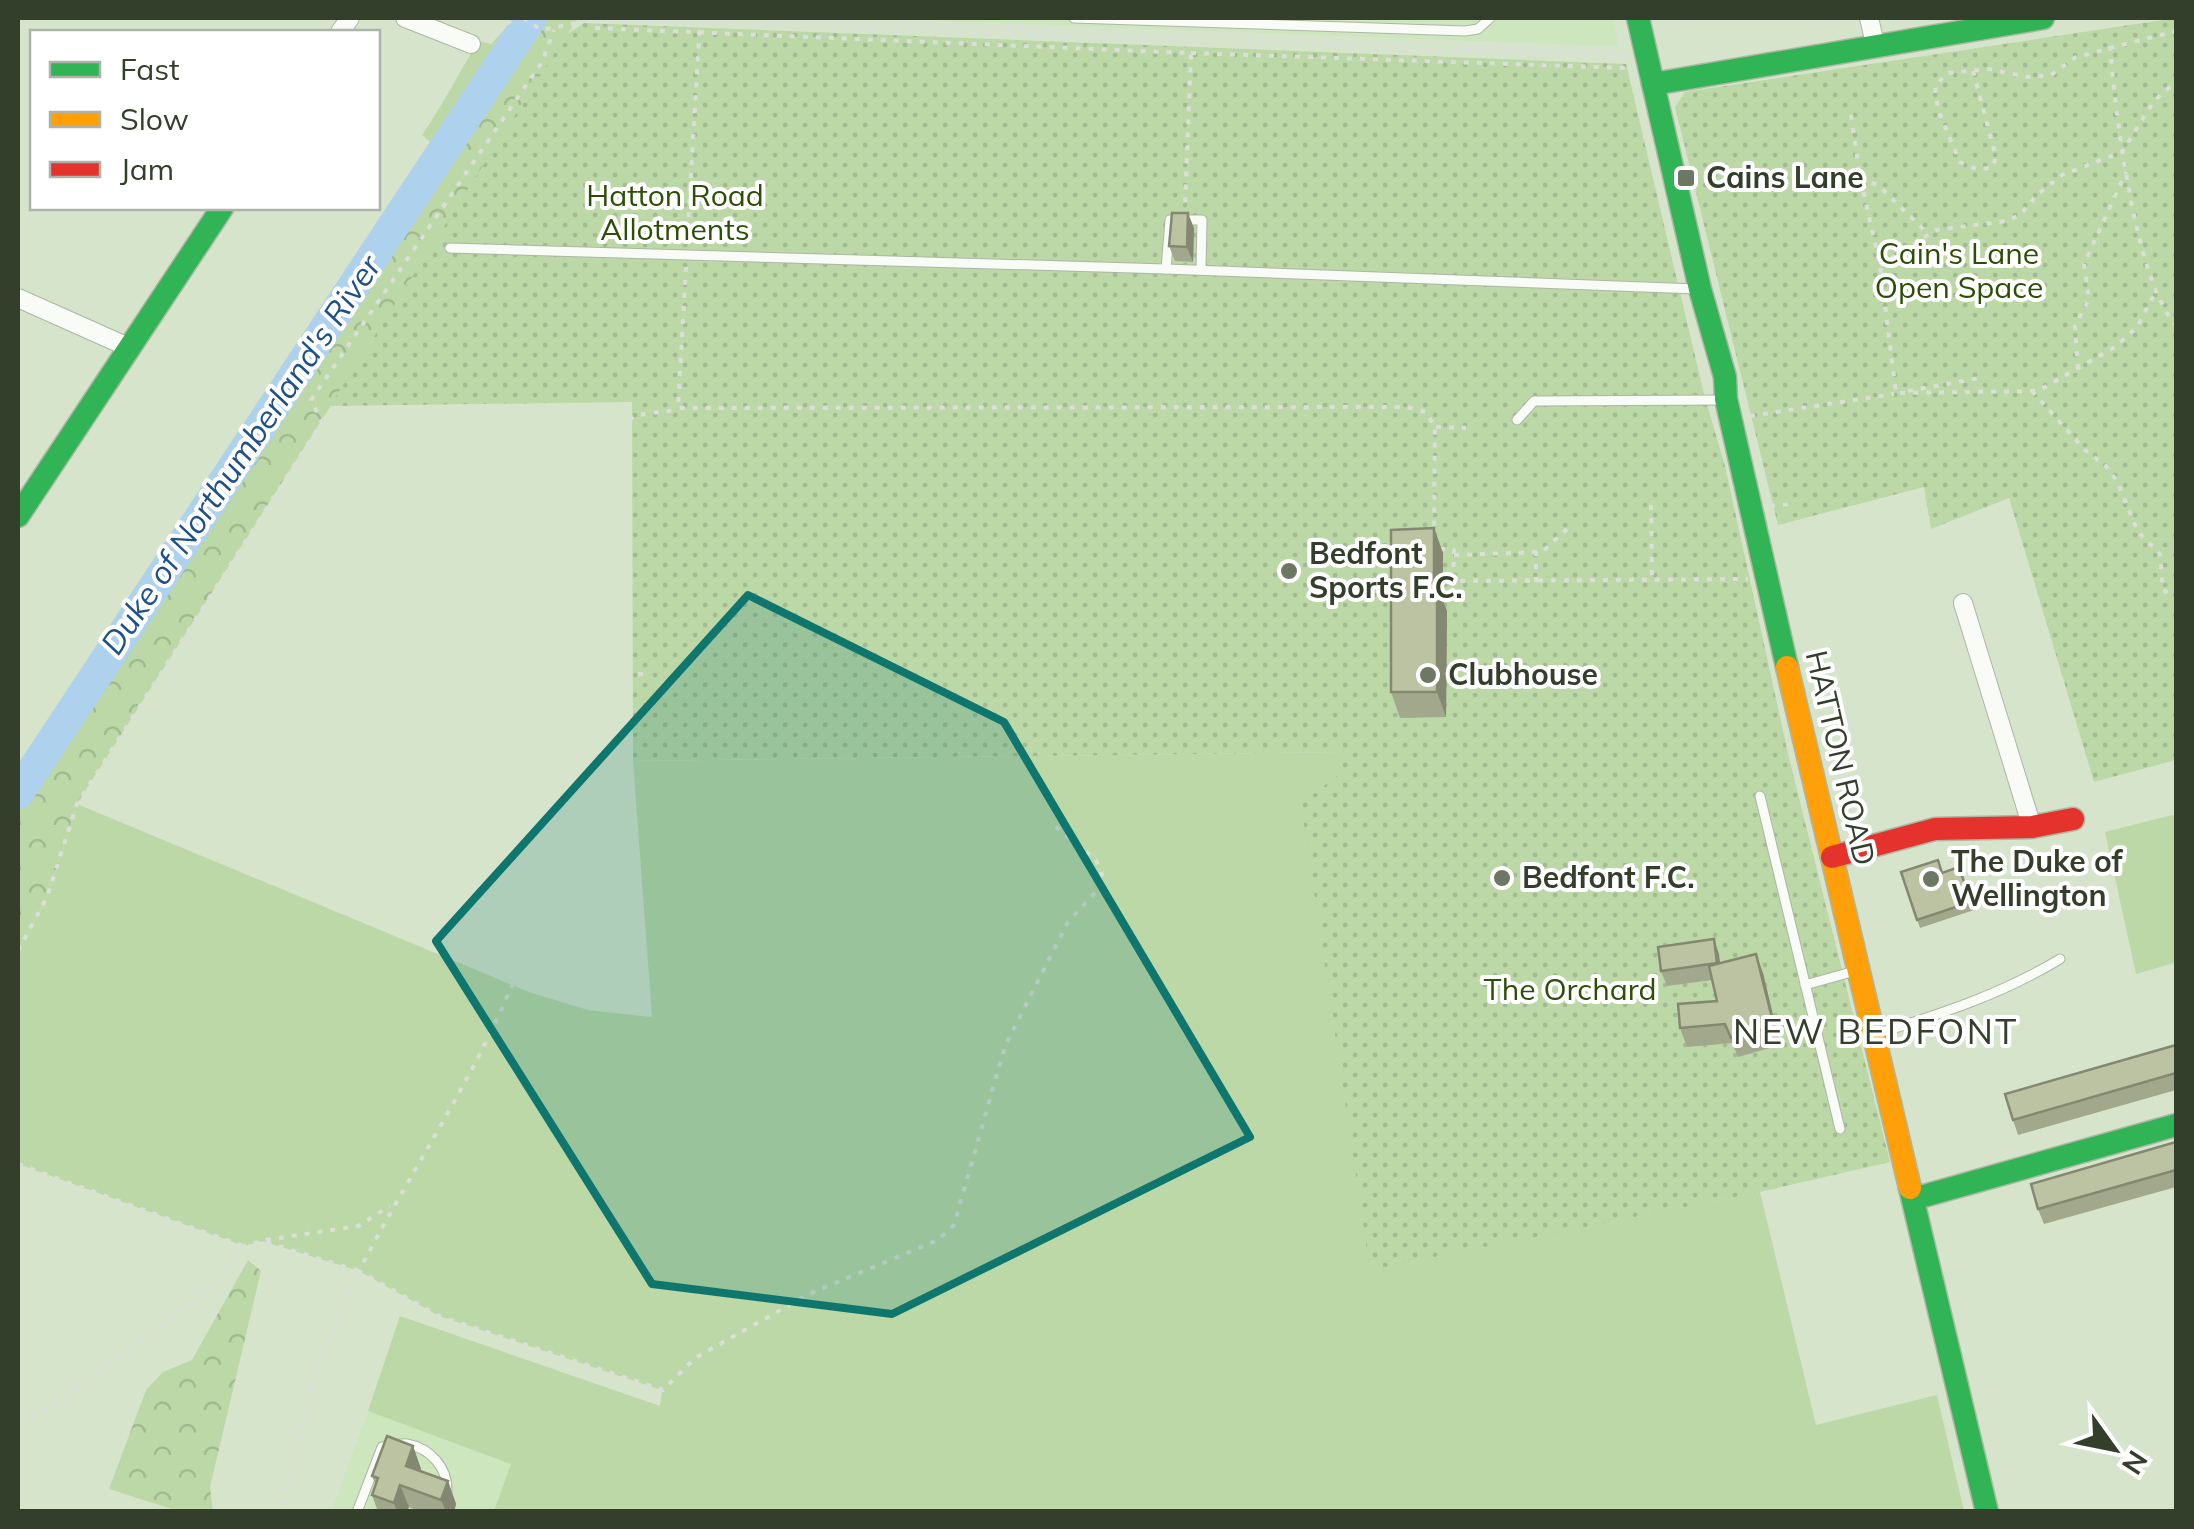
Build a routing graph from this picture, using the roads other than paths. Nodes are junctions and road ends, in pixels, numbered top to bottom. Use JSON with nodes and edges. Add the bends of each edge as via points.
{"nodes":[{"id":1,"x":405,"y":18,"type":"edge"},
{"id":2,"x":1074,"y":18,"type":"edge"},
{"id":3,"x":1490,"y":18,"type":"edge"},
{"id":4,"x":1638,"y":18,"type":"edge"},
{"id":5,"x":1869,"y":18,"type":"edge"},
{"id":6,"x":2043,"y":18,"type":"edge"},
{"id":7,"x":472,"y":44,"type":"road end"},
{"id":8,"x":1876,"y":48,"type":"junction"},
{"id":9,"x":1649,"y":66,"type":"junction"},
{"id":10,"x":221,"y":210,"type":"edge"},
{"id":11,"x":450,"y":248,"type":"dead end"},
{"id":12,"x":1166,"y":269,"type":"junction"},
{"id":13,"x":1201,"y":270,"type":"junction"},
{"id":14,"x":1700,"y":289,"type":"junction"},
{"id":15,"x":18,"y":298,"type":"edge"},
{"id":16,"x":128,"y":347,"type":"junction"},
{"id":17,"x":1728,"y":409,"type":"junction"},
{"id":18,"x":1517,"y":420,"type":"dead end"},
{"id":19,"x":18,"y":516,"type":"edge"},
{"id":20,"x":1963,"y":603,"type":"dead end"},
{"id":21,"x":1760,"y":796,"type":"dead end"},
{"id":22,"x":2073,"y":819,"type":"dead end"},
{"id":23,"x":2032,"y":827,"type":"junction"},
{"id":24,"x":1832,"y":857,"type":"junction"},
{"id":25,"x":2060,"y":959,"type":"dead end"},
{"id":26,"x":1858,"y":970,"type":"junction"},
{"id":27,"x":1805,"y":985,"type":"junction"},
{"id":28,"x":1874,"y":1035,"type":"junction"},
{"id":29,"x":2176,"y":1125,"type":"edge"},
{"id":30,"x":1840,"y":1129,"type":"dead end"},
{"id":31,"x":1913,"y":1199,"type":"junction"},
{"id":32,"x":447,"y":1492,"type":"edge"},
{"id":33,"x":356,"y":1512,"type":"edge"},
{"id":34,"x":1987,"y":1512,"type":"edge"}],
"edges":[{"from":1,"to":7,"type":"street"},
{"from":2,"to":3,"type":"lane","via":[[1466,31]]},
{"from":4,"to":9,"type":"street","name":"HATTON ROAD"},
{"from":5,"to":8,"type":"street"},
{"from":6,"to":8,"type":"street"},
{"from":8,"to":9,"type":"street"},
{"from":9,"to":14,"type":"street","name":"HATTON ROAD"},
{"from":10,"to":16,"type":"street"},
{"from":11,"to":12,"type":"lane"},
{"from":12,"to":13,"type":"lane"},
{"from":12,"to":13,"type":"lane","via":[[1170,220],[1202,220]]},
{"from":13,"to":14,"type":"lane"},
{"from":14,"to":17,"type":"street","name":"HATTON ROAD"},
{"from":15,"to":16,"type":"street"},
{"from":16,"to":19,"type":"street"},
{"from":17,"to":18,"type":"lane","via":[[1534,401]]},
{"from":17,"to":24,"type":"street","name":"HATTON ROAD"},
{"from":20,"to":23,"type":"street"},
{"from":21,"to":27,"type":"lane"},
{"from":22,"to":23,"type":"street"},
{"from":23,"to":24,"type":"street","via":[[1935,829]]},
{"from":24,"to":26,"type":"street","name":"HATTON ROAD"},
{"from":25,"to":28,"type":"lane","via":[[2014,986]]},
{"from":26,"to":27,"type":"lane"},
{"from":26,"to":28,"type":"street","name":"HATTON ROAD"},
{"from":27,"to":30,"type":"lane"},
{"from":28,"to":31,"type":"street","name":"HATTON ROAD"},
{"from":29,"to":31,"type":"street"},
{"from":31,"to":34,"type":"street","name":"HATTON ROAD"},
{"from":32,"to":33,"type":"lane","via":[[447,1477],[430,1456],[406,1444],[382,1447]]}]}
